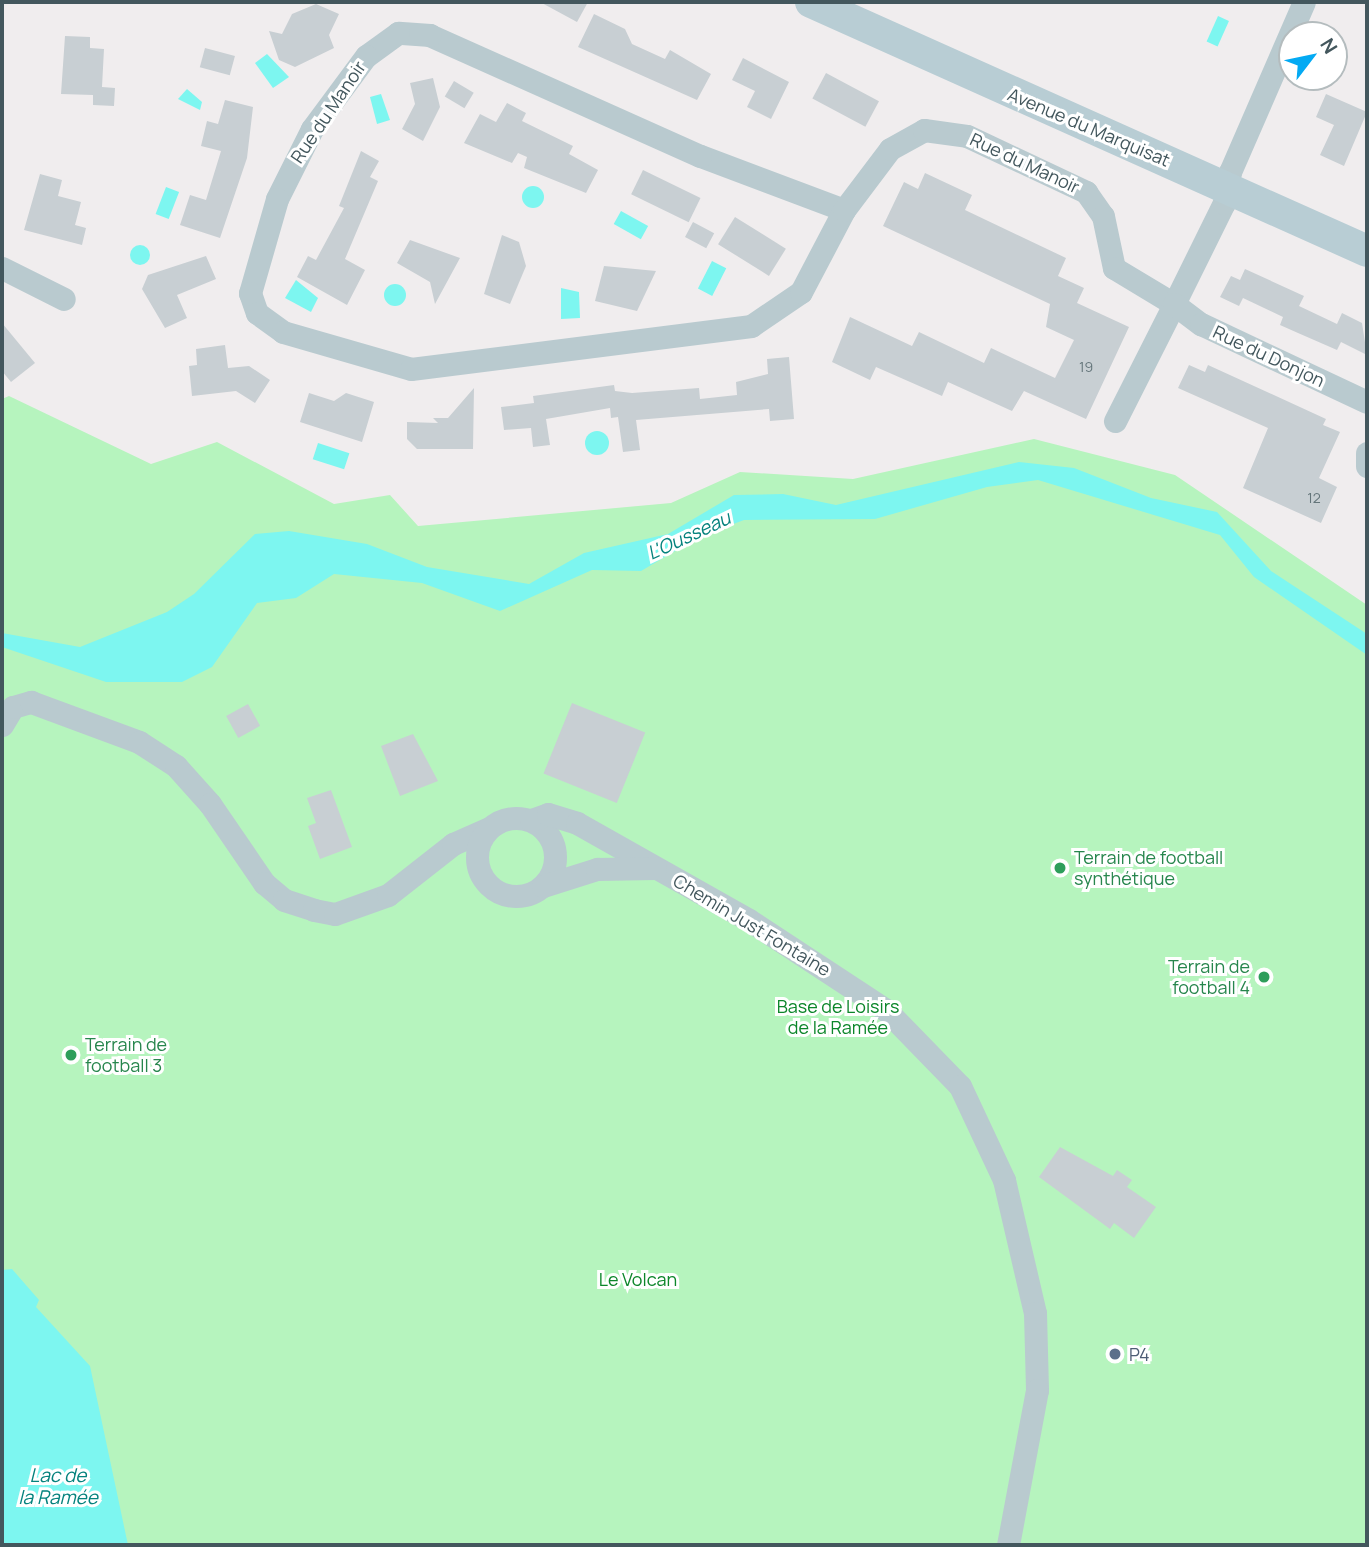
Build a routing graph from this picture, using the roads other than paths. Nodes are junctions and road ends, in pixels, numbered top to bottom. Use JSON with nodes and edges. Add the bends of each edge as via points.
{"nodes":[{"id":1,"x":811,"y":2,"type":"edge"},
{"id":2,"x":1304,"y":2,"type":"edge"},
{"id":3,"x":1226,"y":188,"type":"junction"},
{"id":4,"x":844,"y":210,"type":"junction"},
{"id":5,"x":1367,"y":251,"type":"edge"},
{"id":6,"x":2,"y":268,"type":"edge"},
{"id":7,"x":64,"y":299,"type":"dead end"},
{"id":8,"x":1174,"y":304,"type":"junction"},
{"id":9,"x":1367,"y":402,"type":"edge"},
{"id":10,"x":1115,"y":421,"type":"dead end"},
{"id":11,"x":1367,"y":453,"type":"edge"},
{"id":12,"x":1367,"y":466,"type":"edge"},
{"id":13,"x":2,"y":725,"type":"edge"},
{"id":14,"x":531,"y":820,"type":"junction"},
{"id":15,"x":489,"y":828,"type":"junction"},
{"id":16,"x":425,"y":867,"type":"junction"},
{"id":17,"x":655,"y":868,"type":"junction"},
{"id":18,"x":484,"y":879,"type":"junction"},
{"id":19,"x":543,"y":886,"type":"junction"},
{"id":20,"x":1008,"y":1545,"type":"edge"}],
"edges":[{"from":1,"to":3,"type":"main road","name":"Avenue du Marquisat"},
{"from":2,"to":3,"type":"street"},
{"from":3,"to":5,"type":"main road","name":"Avenue du Marquisat"},
{"from":3,"to":8,"type":"street"},
{"from":4,"to":4,"type":"street","name":"Rue du Manoir","via":[[700,156],[430,35],[398,33],[366,55],[313,129],[277,199],[250,293],[257,313],[283,332],[411,369],[751,326],[801,292]]},
{"from":4,"to":8,"type":"street","name":"Rue du Manoir","via":[[898,140],[924,130],[952,131],[1086,192],[1103,215],[1114,268]]},
{"from":6,"to":7,"type":"street"},
{"from":8,"to":9,"type":"street","name":"Rue du Donjon","via":[[1200,324]]},
{"from":8,"to":10,"type":"street"},
{"from":11,"to":12,"type":"street"},
{"from":13,"to":16,"type":"street","via":[[13,707],[31,702],[139,742],[176,766],[264,883],[294,904],[335,914],[358,908]]},
{"from":14,"to":15,"type":"street","via":[[509,818]]},
{"from":14,"to":17,"type":"street","name":"Chemin Just Fontaine","via":[[558,815]]},
{"from":14,"to":19,"type":"street","via":[[549,834],[556,855]]},
{"from":15,"to":16,"type":"street"},
{"from":15,"to":18,"type":"street","via":[[478,847]]},
{"from":16,"to":18,"type":"street","via":[[457,864]]},
{"from":17,"to":19,"type":"street","name":"Chemin Just Fontaine","via":[[597,869]]},
{"from":17,"to":20,"type":"street","name":"Chemin Just Fontaine","via":[[749,920],[886,1010],[936,1056],[976,1112],[1025,1253],[1037,1342],[1035,1402]]},
{"from":18,"to":19,"type":"street","via":[[512,896]]}]}
